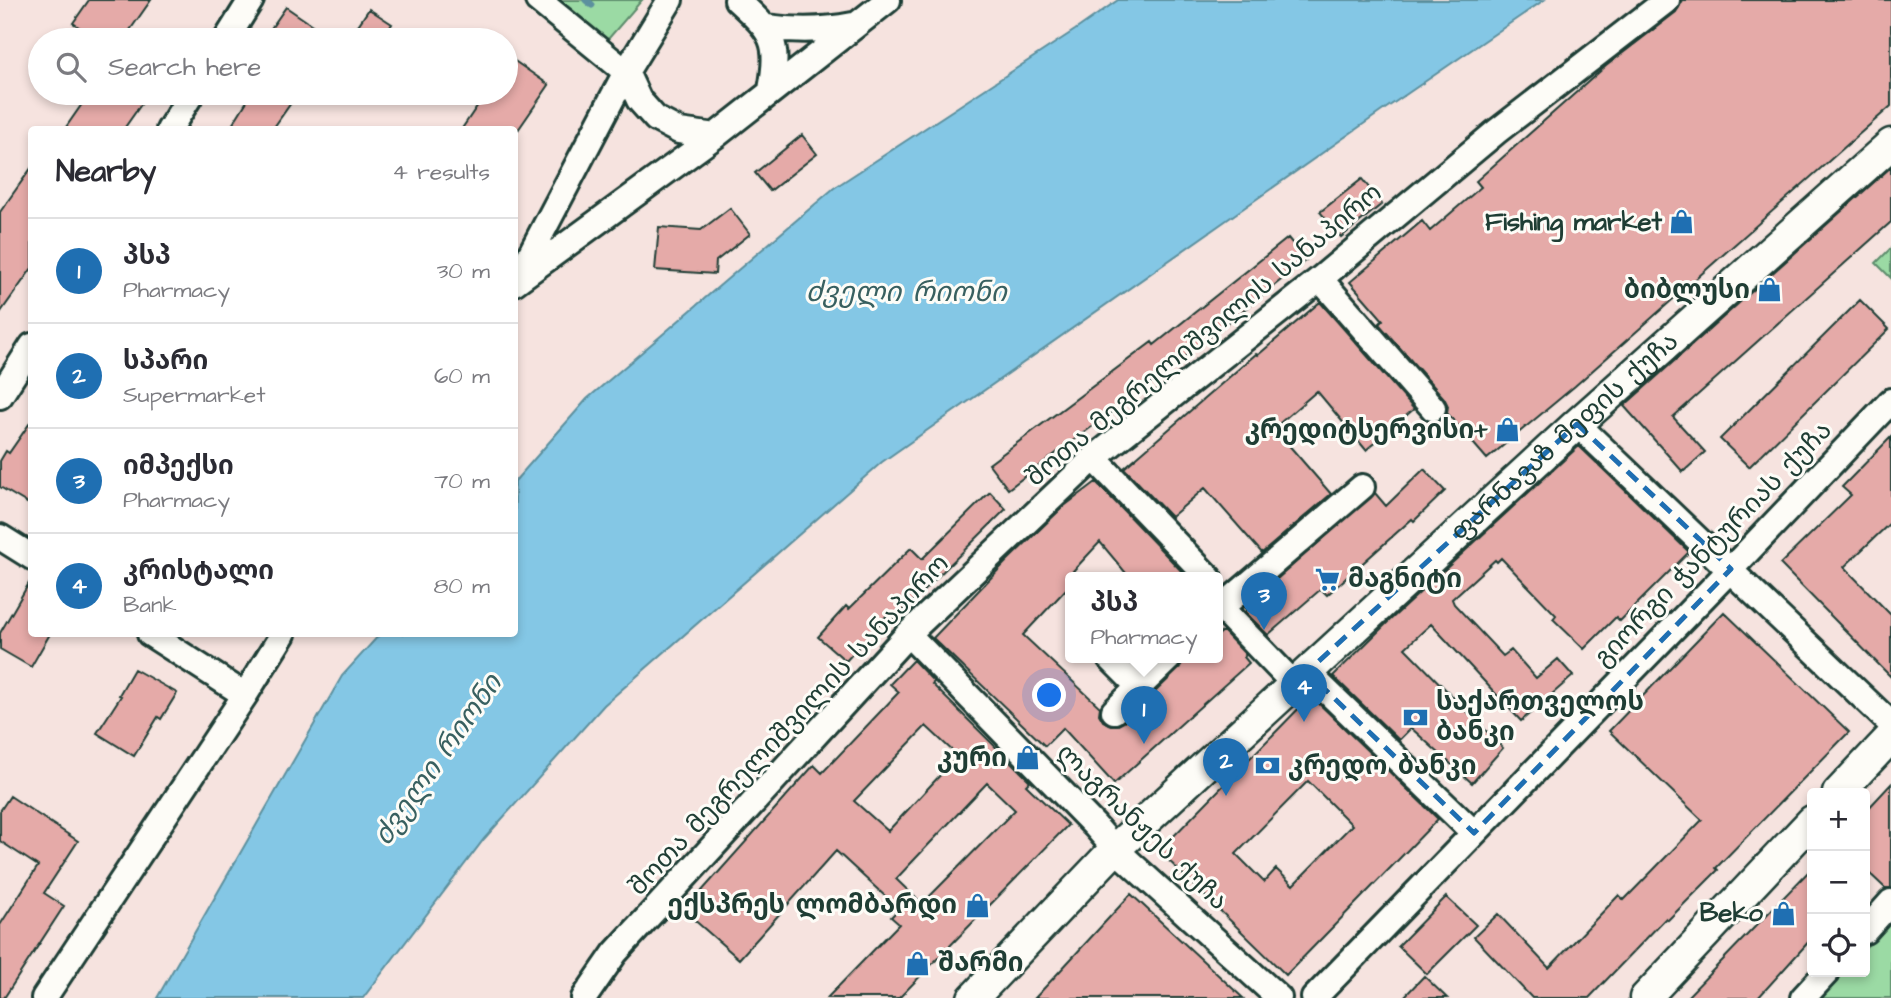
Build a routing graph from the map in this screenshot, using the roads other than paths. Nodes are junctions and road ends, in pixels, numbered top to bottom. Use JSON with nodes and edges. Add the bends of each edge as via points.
{"nodes":[{"id":1,"x":251,"y":0,"type":"edge"},
{"id":2,"x":538,"y":0,"type":"edge"},
{"id":3,"x":670,"y":0,"type":"edge"},
{"id":4,"x":737,"y":0,"type":"edge"},
{"id":5,"x":888,"y":0,"type":"edge"},
{"id":6,"x":1667,"y":0,"type":"edge"},
{"id":7,"x":857,"y":24,"type":"junction"},
{"id":8,"x":766,"y":27,"type":"junction"},
{"id":9,"x":234,"y":28,"type":"edge"},
{"id":10,"x":626,"y":72,"type":"junction"},
{"id":11,"x":771,"y":90,"type":"junction"},
{"id":12,"x":185,"y":105,"type":"edge"},
{"id":13,"x":171,"y":126,"type":"edge"},
{"id":14,"x":715,"y":136,"type":"junction"},
{"id":15,"x":1891,"y":144,"type":"edge"},
{"id":16,"x":518,"y":276,"type":"edge"},
{"id":17,"x":1320,"y":279,"type":"junction"},
{"id":18,"x":518,"y":280,"type":"edge"},
{"id":19,"x":28,"y":352,"type":"edge"},
{"id":20,"x":0,"y":396,"type":"edge"},
{"id":21,"x":1891,"y":401,"type":"edge"},
{"id":22,"x":1433,"y":408,"type":"dead end"},
{"id":23,"x":1577,"y":424,"type":"junction"},
{"id":24,"x":1094,"y":458,"type":"junction"},
{"id":25,"x":1362,"y":487,"type":"dead end"},
{"id":26,"x":0,"y":537,"type":"edge"},
{"id":27,"x":28,"y":554,"type":"edge"},
{"id":28,"x":1731,"y":569,"type":"junction"},
{"id":29,"x":1203,"y":572,"type":"edge"},
{"id":30,"x":1223,"y":601,"type":"edge"},
{"id":31,"x":1223,"y":603,"type":"edge"},
{"id":32,"x":908,"y":634,"type":"junction"},
{"id":33,"x":155,"y":637,"type":"edge"},
{"id":34,"x":281,"y":637,"type":"edge"},
{"id":35,"x":1115,"y":663,"type":"edge"},
{"id":36,"x":1164,"y":663,"type":"edge"},
{"id":37,"x":1301,"y":678,"type":"junction"},
{"id":38,"x":1139,"y":687,"type":"junction"},
{"id":39,"x":245,"y":695,"type":"junction"},
{"id":40,"x":1114,"y":711,"type":"dead end"},
{"id":41,"x":1891,"y":724,"type":"edge"},
{"id":42,"x":1891,"y":737,"type":"edge"},
{"id":43,"x":1843,"y":788,"type":"edge"},
{"id":44,"x":1807,"y":826,"type":"edge"},
{"id":45,"x":1474,"y":833,"type":"junction"},
{"id":46,"x":1115,"y":849,"type":"junction"},
{"id":47,"x":1891,"y":902,"type":"edge"},
{"id":48,"x":1870,"y":925,"type":"edge"},
{"id":49,"x":1822,"y":977,"type":"edge"},
{"id":50,"x":44,"y":998,"type":"edge"},
{"id":51,"x":583,"y":998,"type":"edge"},
{"id":52,"x":973,"y":998,"type":"edge"},
{"id":53,"x":1279,"y":998,"type":"edge"},
{"id":54,"x":1314,"y":998,"type":"edge"},
{"id":55,"x":1645,"y":998,"type":"edge"},
{"id":56,"x":1803,"y":998,"type":"edge"}],
"edges":[{"from":1,"to":9,"type":"street"},
{"from":2,"to":10,"type":"street"},
{"from":3,"to":10,"type":"street"},
{"from":4,"to":8,"type":"street"},
{"from":5,"to":7,"type":"street"},
{"from":6,"to":17,"type":"street","name":"შოთა მეგრელიშვილის სანაპირო","via":[[1503,139]]},
{"from":7,"to":8,"type":"street","via":[[817,31]]},
{"from":7,"to":11,"type":"street"},
{"from":8,"to":11,"type":"street","via":[[774,47]]},
{"from":10,"to":14,"type":"street","via":[[639,100],[656,118],[679,131]]},
{"from":10,"to":16,"type":"street"},
{"from":11,"to":14,"type":"street"},
{"from":12,"to":13,"type":"street"},
{"from":14,"to":18,"type":"street"},
{"from":15,"to":23,"type":"main road","name":"ფარნავაზ მეფის ქუჩა"},
{"from":17,"to":22,"type":"street"},
{"from":17,"to":24,"type":"street","name":"შოთა მეგრელიშვილის სანაპირო"},
{"from":19,"to":20,"type":"street"},
{"from":21,"to":28,"type":"street","name":"გიორგი ჭანტურიას ქუჩა"},
{"from":23,"to":28,"type":"street"},
{"from":23,"to":37,"type":"main road","name":"ფარნავაზ მეფის ქუჩა"},
{"from":24,"to":29,"type":"street"},
{"from":24,"to":32,"type":"street","name":"შოთა მეგრელიშვილის სანაპირო"},
{"from":25,"to":30,"type":"street"},
{"from":26,"to":27,"type":"street"},
{"from":28,"to":41,"type":"street"},
{"from":28,"to":45,"type":"street","name":"გიორგი ჭანტურიას ქუჩა"},
{"from":31,"to":37,"type":"street"},
{"from":32,"to":46,"type":"street","name":"ლაგრანჟეს ქუჩა"},
{"from":32,"to":51,"type":"street","name":"შოთა მეგრელიშვილის სანაპირო","via":[[615,953]]},
{"from":33,"to":39,"type":"street"},
{"from":34,"to":39,"type":"street"},
{"from":35,"to":38,"type":"street"},
{"from":36,"to":38,"type":"street"},
{"from":37,"to":45,"type":"street"},
{"from":37,"to":46,"type":"main road","name":"ფარნავაზ მეფის ქუჩა"},
{"from":38,"to":40,"type":"street"},
{"from":39,"to":50,"type":"street"},
{"from":42,"to":43,"type":"main road"},
{"from":44,"to":55,"type":"main road"},
{"from":45,"to":54,"type":"street","name":"გიორგი ჭანტურიას ქუჩა"},
{"from":46,"to":52,"type":"main road","name":"ფარნავაზ მეფის ქუჩა"},
{"from":46,"to":53,"type":"street","name":"ლაგრანჟეს ქუჩა"},
{"from":47,"to":48,"type":"street"},
{"from":49,"to":56,"type":"street"}]}
